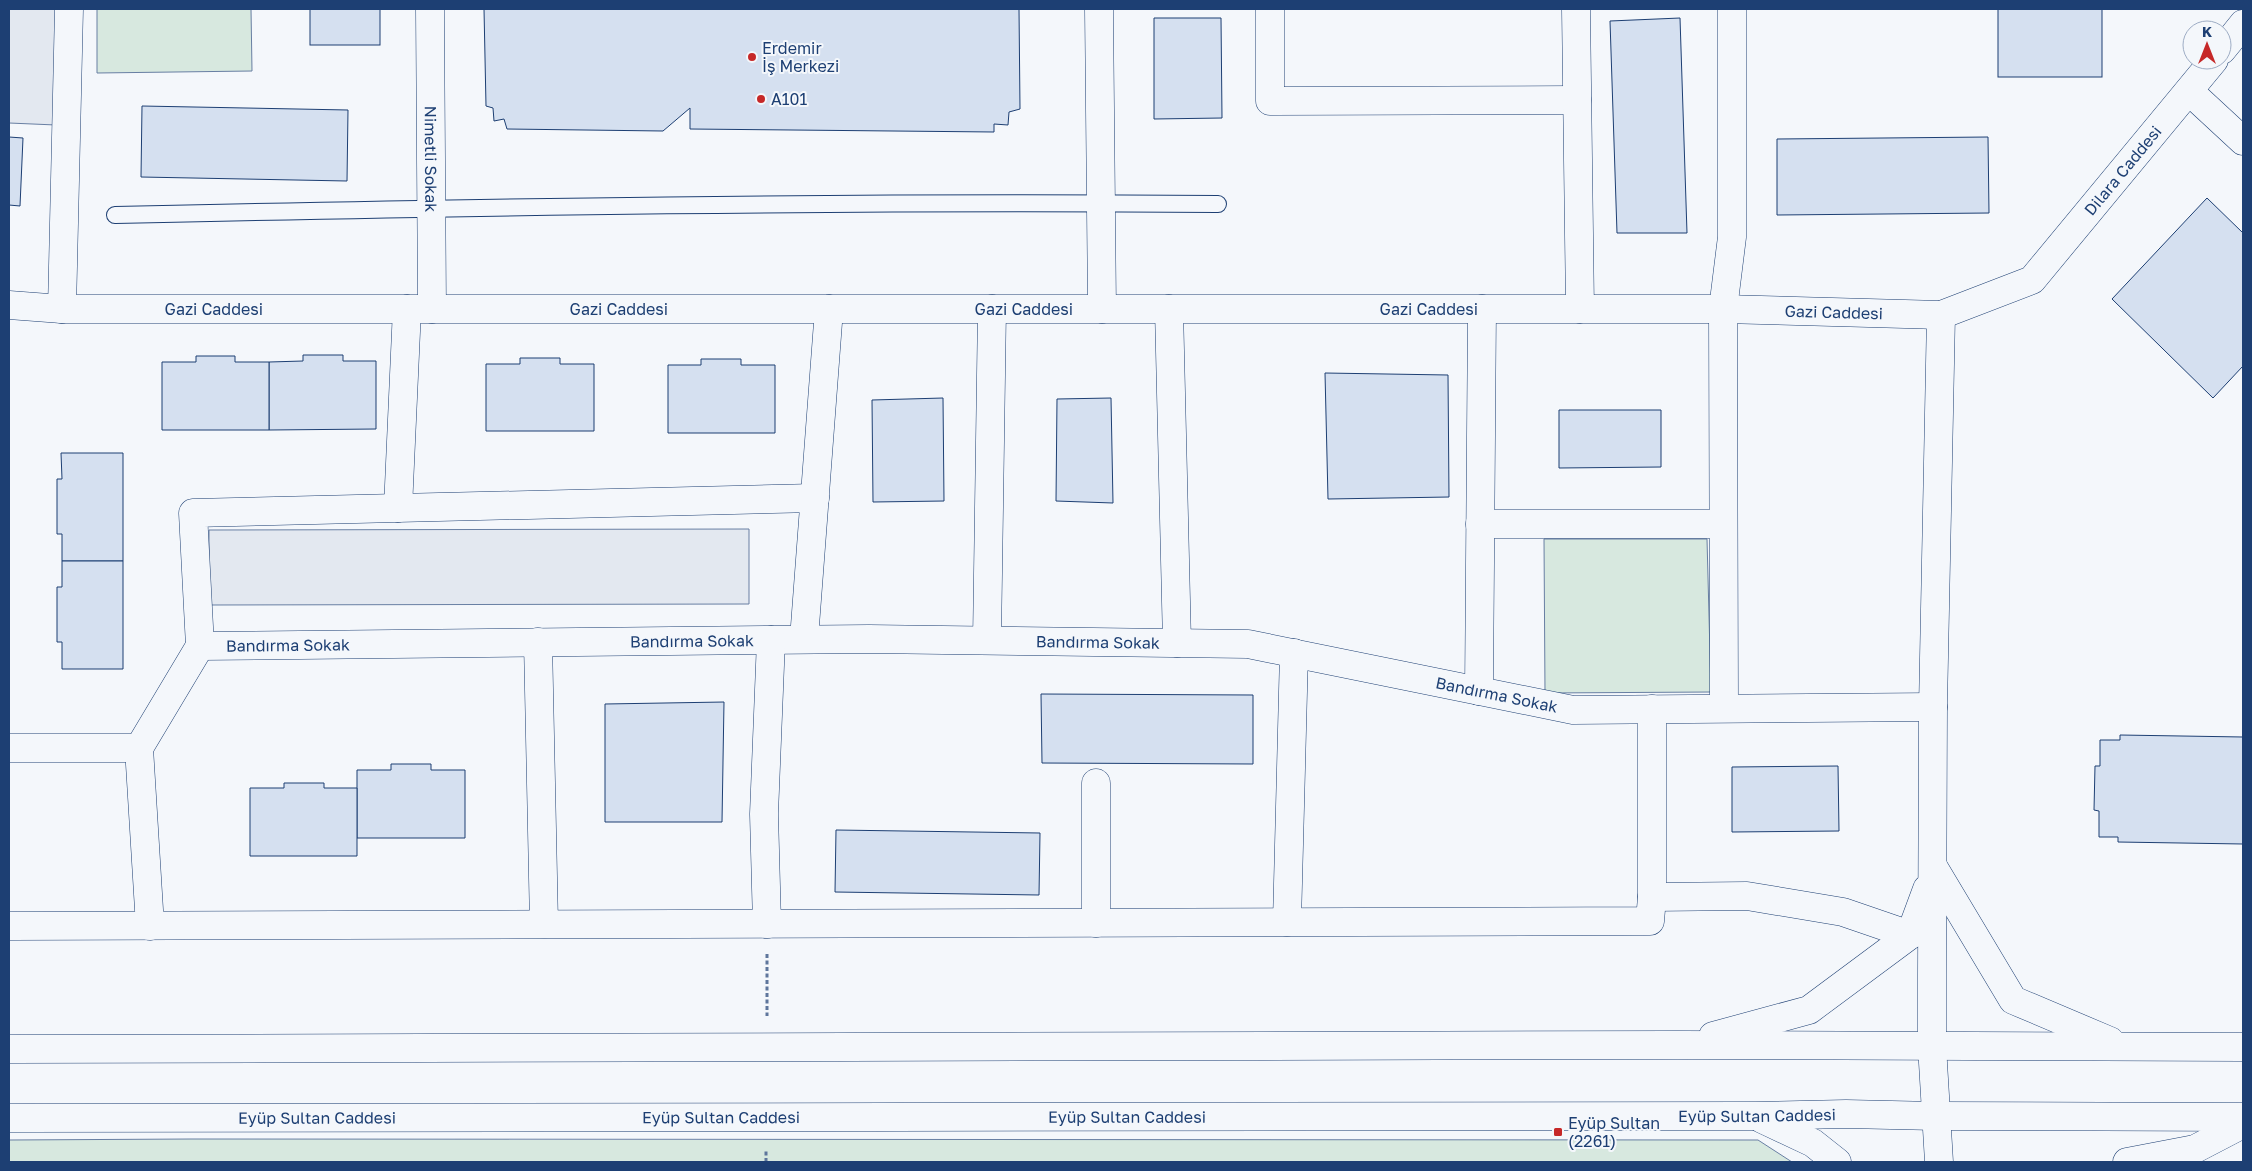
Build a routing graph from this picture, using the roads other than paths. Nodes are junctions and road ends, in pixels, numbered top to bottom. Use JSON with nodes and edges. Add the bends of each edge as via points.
{"nodes":[{"id":1,"x":69,"y":9,"type":"edge"},
{"id":2,"x":430,"y":9,"type":"edge"},
{"id":3,"x":1099,"y":9,"type":"edge"},
{"id":4,"x":1270,"y":9,"type":"edge"},
{"id":5,"x":1576,"y":9,"type":"edge"},
{"id":6,"x":1732,"y":9,"type":"edge"},
{"id":7,"x":2243,"y":24,"type":"edge"},
{"id":8,"x":2232,"y":38,"type":"edge"},
{"id":9,"x":2206,"y":70,"type":"edge"},
{"id":10,"x":2189,"y":91,"type":"junction"},
{"id":11,"x":1577,"y":100,"type":"junction"},
{"id":12,"x":2243,"y":141,"type":"edge"},
{"id":13,"x":1101,"y":203,"type":"junction"},
{"id":14,"x":1218,"y":204,"type":"dead end"},
{"id":15,"x":431,"y":208,"type":"junction"},
{"id":16,"x":115,"y":215,"type":"dead end"},
{"id":17,"x":2032,"y":280,"type":"joint"},
{"id":18,"x":9,"y":305,"type":"edge"},
{"id":19,"x":62,"y":309,"type":"junction"},
{"id":20,"x":419,"y":309,"type":"junction"},
{"id":21,"x":829,"y":309,"type":"junction"},
{"id":22,"x":992,"y":309,"type":"junction"},
{"id":23,"x":1102,"y":309,"type":"junction"},
{"id":24,"x":1169,"y":309,"type":"junction"},
{"id":25,"x":1482,"y":309,"type":"junction"},
{"id":26,"x":1580,"y":309,"type":"junction"},
{"id":27,"x":1723,"y":309,"type":"junction"},
{"id":28,"x":1941,"y":315,"type":"junction"},
{"id":29,"x":815,"y":498,"type":"junction"},
{"id":30,"x":398,"y":508,"type":"junction"},
{"id":31,"x":1480,"y":524,"type":"junction"},
{"id":32,"x":1723,"y":524,"type":"junction"},
{"id":33,"x":804,"y":639,"type":"junction"},
{"id":34,"x":770,"y":640,"type":"junction"},
{"id":35,"x":988,"y":640,"type":"junction"},
{"id":36,"x":538,"y":642,"type":"junction"},
{"id":37,"x":1177,"y":643,"type":"junction"},
{"id":38,"x":200,"y":646,"type":"junction"},
{"id":39,"x":1294,"y":653,"type":"junction"},
{"id":40,"x":1479,"y":691,"type":"junction"},
{"id":41,"x":1933,"y":707,"type":"junction"},
{"id":42,"x":1724,"y":708,"type":"junction"},
{"id":43,"x":1652,"y":709,"type":"junction"},
{"id":44,"x":9,"y":748,"type":"edge"},
{"id":45,"x":139,"y":748,"type":"junction"},
{"id":46,"x":1096,"y":783,"type":"dead end"},
{"id":47,"x":1934,"y":868,"type":"junction"},
{"id":48,"x":1652,"y":897,"type":"junction"},
{"id":49,"x":1287,"y":922,"type":"junction"},
{"id":50,"x":1096,"y":923,"type":"junction"},
{"id":51,"x":544,"y":924,"type":"junction"},
{"id":52,"x":767,"y":924,"type":"junction"},
{"id":53,"x":9,"y":926,"type":"edge"},
{"id":54,"x":150,"y":926,"type":"junction"},
{"id":55,"x":1910,"y":935,"type":"junction"},
{"id":56,"x":1677,"y":1045,"type":"junction"},
{"id":57,"x":1932,"y":1046,"type":"junction"},
{"id":58,"x":2123,"y":1047,"type":"junction"},
{"id":59,"x":2243,"y":1047,"type":"edge"},
{"id":60,"x":9,"y":1049,"type":"edge"},
{"id":61,"x":1756,"y":1116,"type":"junction"},
{"id":62,"x":1936,"y":1116,"type":"junction"},
{"id":63,"x":2243,"y":1117,"type":"edge"},
{"id":64,"x":9,"y":1118,"type":"edge"},
{"id":65,"x":2243,"y":1124,"type":"edge"},
{"id":66,"x":1837,"y":1162,"type":"edge"},
{"id":67,"x":1938,"y":1162,"type":"edge"},
{"id":68,"x":2127,"y":1162,"type":"edge"}],
"edges":[{"from":1,"to":19,"type":"street"},
{"from":2,"to":15,"type":"street","name":"Nimetli Sokak"},
{"from":3,"to":13,"type":"street"},
{"from":4,"to":11,"type":"street","via":[[1270,101]]},
{"from":5,"to":11,"type":"street"},
{"from":6,"to":27,"type":"street","via":[[1732,236]]},
{"from":7,"to":8,"type":"street"},
{"from":9,"to":10,"type":"street","name":"Dilara Caddesi"},
{"from":10,"to":12,"type":"street"},
{"from":10,"to":17,"type":"street","name":"Dilara Caddesi"},
{"from":11,"to":26,"type":"street"},
{"from":13,"to":14,"type":"lane"},
{"from":13,"to":15,"type":"lane"},
{"from":13,"to":23,"type":"street"},
{"from":15,"to":16,"type":"lane"},
{"from":15,"to":20,"type":"street","name":"Nimetli Sokak"},
{"from":17,"to":28,"type":"street","name":"Gazi Caddesi"},
{"from":18,"to":19,"type":"street","name":"Gazi Caddesi"},
{"from":19,"to":20,"type":"street","name":"Gazi Caddesi"},
{"from":20,"to":21,"type":"street","name":"Gazi Caddesi"},
{"from":20,"to":30,"type":"street","name":"Nimetli Sokak"},
{"from":21,"to":22,"type":"street","name":"Gazi Caddesi"},
{"from":21,"to":29,"type":"street"},
{"from":22,"to":23,"type":"street","name":"Gazi Caddesi"},
{"from":22,"to":35,"type":"street"},
{"from":23,"to":24,"type":"street","name":"Gazi Caddesi"},
{"from":24,"to":25,"type":"street","name":"Gazi Caddesi"},
{"from":24,"to":37,"type":"street"},
{"from":25,"to":26,"type":"street","name":"Gazi Caddesi"},
{"from":25,"to":31,"type":"street"},
{"from":26,"to":27,"type":"street","name":"Gazi Caddesi"},
{"from":27,"to":28,"type":"street","name":"Gazi Caddesi"},
{"from":27,"to":32,"type":"street"},
{"from":28,"to":41,"type":"street"},
{"from":29,"to":30,"type":"street"},
{"from":29,"to":33,"type":"street"},
{"from":30,"to":38,"type":"street","via":[[193,513]]},
{"from":31,"to":32,"type":"street"},
{"from":31,"to":40,"type":"street"},
{"from":32,"to":42,"type":"street"},
{"from":33,"to":34,"type":"street","name":"Bandırma Sokak"},
{"from":33,"to":35,"type":"street","name":"Bandırma Sokak"},
{"from":34,"to":36,"type":"street","name":"Bandırma Sokak"},
{"from":34,"to":52,"type":"street","via":[[764,814]]},
{"from":35,"to":37,"type":"street","name":"Bandırma Sokak"},
{"from":36,"to":38,"type":"street","name":"Bandırma Sokak"},
{"from":36,"to":51,"type":"street"},
{"from":37,"to":39,"type":"street","name":"Bandırma Sokak","via":[[1248,644]]},
{"from":38,"to":45,"type":"street"},
{"from":39,"to":40,"type":"street","name":"Bandırma Sokak"},
{"from":39,"to":49,"type":"street"},
{"from":40,"to":43,"type":"street","name":"Bandırma Sokak","via":[[1572,710]]},
{"from":41,"to":42,"type":"street","name":"Bandırma Sokak"},
{"from":41,"to":47,"type":"street"},
{"from":42,"to":43,"type":"street","name":"Bandırma Sokak"},
{"from":43,"to":48,"type":"street"},
{"from":44,"to":45,"type":"street"},
{"from":45,"to":54,"type":"street"},
{"from":46,"to":50,"type":"street"},
{"from":47,"to":55,"type":"street"},
{"from":47,"to":57,"type":"street"},
{"from":47,"to":58,"type":"street","via":[[2013,1000]]},
{"from":48,"to":49,"type":"street","via":[[1650,921]]},
{"from":48,"to":55,"type":"street","via":[[1747,896],[1843,912]]},
{"from":49,"to":50,"type":"street"},
{"from":50,"to":52,"type":"street"},
{"from":51,"to":52,"type":"street"},
{"from":51,"to":54,"type":"street"},
{"from":53,"to":54,"type":"street"},
{"from":55,"to":56,"type":"street","via":[[1809,1010]]},
{"from":56,"to":57,"type":"street"},
{"from":56,"to":60,"type":"street"},
{"from":57,"to":58,"type":"street"},
{"from":57,"to":62,"type":"street"},
{"from":58,"to":59,"type":"street"},
{"from":61,"to":62,"type":"street","name":"Eyüp Sultan Caddesi"},
{"from":61,"to":64,"type":"street","name":"Eyüp Sultan Caddesi"},
{"from":61,"to":66,"type":"street","via":[[1813,1143]]},
{"from":62,"to":63,"type":"street","name":"Eyüp Sultan Caddesi"},
{"from":62,"to":67,"type":"street"},
{"from":65,"to":68,"type":"street","via":[[2195,1149]]}]}
